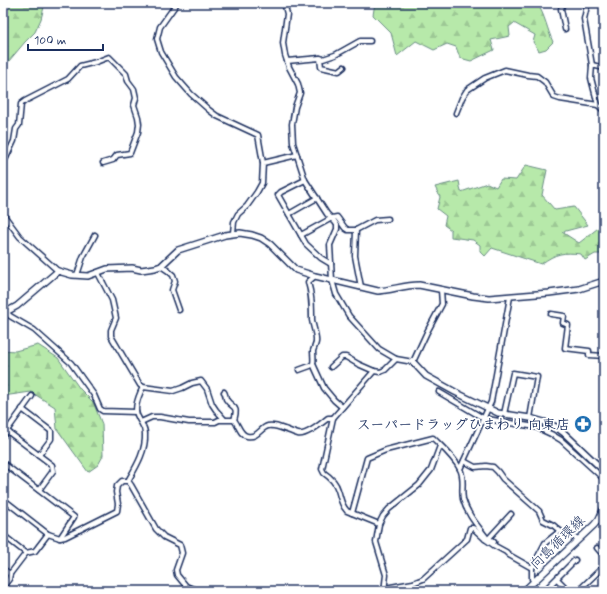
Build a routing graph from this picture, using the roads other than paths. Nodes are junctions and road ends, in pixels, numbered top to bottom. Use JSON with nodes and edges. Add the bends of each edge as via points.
{"nodes":[{"id":1,"x":177,"y":3,"type":"edge"},
{"id":2,"x":284,"y":3,"type":"edge"},
{"id":3,"x":563,"y":3,"type":"edge"},
{"id":4,"x":588,"y":3,"type":"edge"},
{"id":5,"x":598,"y":3,"type":"edge"},
{"id":6,"x":604,"y":4,"type":"edge"},
{"id":7,"x":565,"y":29,"type":"dead end"},
{"id":8,"x":370,"y":42,"type":"dead end"},
{"id":9,"x":320,"y":58,"type":"junction"},
{"id":10,"x":287,"y":61,"type":"junction"},
{"id":11,"x":592,"y":65,"type":"junction"},
{"id":12,"x":344,"y":67,"type":"dead end"},
{"id":13,"x":604,"y":68,"type":"edge"},
{"id":14,"x":598,"y":105,"type":"junction"},
{"id":15,"x":604,"y":112,"type":"edge"},
{"id":16,"x":456,"y":113,"type":"dead end"},
{"id":17,"x":297,"y":155,"type":"junction"},
{"id":18,"x":3,"y":162,"type":"edge"},
{"id":19,"x":103,"y":163,"type":"dead end"},
{"id":20,"x":263,"y":163,"type":"junction"},
{"id":21,"x":305,"y":180,"type":"junction"},
{"id":22,"x":317,"y":198,"type":"junction"},
{"id":23,"x":3,"y":214,"type":"edge"},
{"id":24,"x":289,"y":214,"type":"junction"},
{"id":25,"x":332,"y":218,"type":"junction"},
{"id":26,"x":388,"y":219,"type":"dead end"},
{"id":27,"x":356,"y":230,"type":"junction"},
{"id":28,"x":233,"y":233,"type":"junction"},
{"id":29,"x":94,"y":235,"type":"dead end"},
{"id":30,"x":301,"y":235,"type":"junction"},
{"id":31,"x":331,"y":264,"type":"junction"},
{"id":32,"x":161,"y":266,"type":"junction"},
{"id":33,"x":58,"y":271,"type":"junction"},
{"id":34,"x":98,"y":273,"type":"junction"},
{"id":35,"x":77,"y":275,"type":"junction"},
{"id":36,"x":315,"y":276,"type":"junction"},
{"id":37,"x":332,"y":280,"type":"junction"},
{"id":38,"x":604,"y":281,"type":"edge"},
{"id":39,"x":362,"y":287,"type":"junction"},
{"id":40,"x":441,"y":290,"type":"junction"},
{"id":41,"x":510,"y":297,"type":"junction"},
{"id":42,"x":179,"y":310,"type":"dead end"},
{"id":43,"x":5,"y":311,"type":"edge"},
{"id":44,"x":551,"y":314,"type":"dead end"},
{"id":45,"x":604,"y":356,"type":"edge"},
{"id":46,"x":396,"y":359,"type":"junction"},
{"id":47,"x":413,"y":362,"type":"junction"},
{"id":48,"x":313,"y":364,"type":"junction"},
{"id":49,"x":331,"y":367,"type":"dead end"},
{"id":50,"x":299,"y":370,"type":"dead end"},
{"id":51,"x":374,"y":371,"type":"junction"},
{"id":52,"x":142,"y":387,"type":"junction"},
{"id":53,"x":224,"y":392,"type":"dead end"},
{"id":54,"x":440,"y":392,"type":"dead end"},
{"id":55,"x":32,"y":396,"type":"dead end"},
{"id":56,"x":342,"y":407,"type":"junction"},
{"id":57,"x":22,"y":409,"type":"junction"},
{"id":58,"x":488,"y":409,"type":"junction"},
{"id":59,"x":136,"y":412,"type":"junction"},
{"id":60,"x":504,"y":414,"type":"junction"},
{"id":61,"x":333,"y":418,"type":"junction"},
{"id":62,"x":483,"y":418,"type":"junction"},
{"id":63,"x":530,"y":418,"type":"junction"},
{"id":64,"x":224,"y":420,"type":"junction"},
{"id":65,"x":234,"y":420,"type":"junction"},
{"id":66,"x":141,"y":422,"type":"junction"},
{"id":67,"x":7,"y":430,"type":"junction"},
{"id":68,"x":3,"y":436,"type":"edge"},
{"id":69,"x":440,"y":446,"type":"junction"},
{"id":70,"x":39,"y":455,"type":"junction"},
{"id":71,"x":464,"y":461,"type":"junction"},
{"id":72,"x":3,"y":463,"type":"edge"},
{"id":73,"x":460,"y":468,"type":"junction"},
{"id":74,"x":604,"y":470,"type":"edge"},
{"id":75,"x":604,"y":479,"type":"edge"},
{"id":76,"x":128,"y":481,"type":"junction"},
{"id":77,"x":39,"y":490,"type":"junction"},
{"id":78,"x":3,"y":499,"type":"edge"},
{"id":79,"x":604,"y":508,"type":"edge"},
{"id":80,"x":352,"y":514,"type":"junction"},
{"id":81,"x":510,"y":514,"type":"dead end"},
{"id":82,"x":378,"y":524,"type":"junction"},
{"id":83,"x":560,"y":531,"type":"junction"},
{"id":84,"x":48,"y":534,"type":"junction"},
{"id":85,"x":3,"y":535,"type":"edge"},
{"id":86,"x":60,"y":538,"type":"junction"},
{"id":87,"x":485,"y":539,"type":"junction"},
{"id":88,"x":579,"y":539,"type":"junction"},
{"id":89,"x":495,"y":546,"type":"junction"},
{"id":90,"x":597,"y":548,"type":"dead end"},
{"id":91,"x":26,"y":553,"type":"junction"},
{"id":92,"x":604,"y":556,"type":"edge"},
{"id":93,"x":575,"y":560,"type":"dead end"},
{"id":94,"x":604,"y":566,"type":"edge"},
{"id":95,"x":3,"y":568,"type":"edge"},
{"id":96,"x":532,"y":568,"type":"junction"},
{"id":97,"x":10,"y":574,"type":"junction"},
{"id":98,"x":557,"y":579,"type":"junction"},
{"id":99,"x":534,"y":582,"type":"junction"},
{"id":100,"x":3,"y":587,"type":"edge"},
{"id":101,"x":385,"y":589,"type":"edge"},
{"id":102,"x":198,"y":591,"type":"edge"},
{"id":103,"x":524,"y":591,"type":"edge"},
{"id":104,"x":544,"y":591,"type":"edge"},
{"id":105,"x":569,"y":591,"type":"edge"},
{"id":106,"x":578,"y":591,"type":"edge"}],
"edges":[{"from":1,"to":20,"type":"street","via":[[160,27],[156,39],[161,52],[176,77],[209,110],[258,135]]},
{"from":2,"to":10,"type":"street","via":[[287,14],[283,43]]},
{"from":3,"to":7,"type":"street","via":[[561,9]]},
{"from":4,"to":11,"type":"street","via":[[584,19]]},
{"from":5,"to":6,"type":"street"},
{"from":8,"to":9,"type":"street","via":[[360,40],[335,55]]},
{"from":9,"to":10,"type":"street"},
{"from":9,"to":12,"type":"street","via":[[321,67],[339,70]]},
{"from":10,"to":17,"type":"street","via":[[300,93],[292,124],[293,143]]},
{"from":11,"to":13,"type":"street"},
{"from":11,"to":14,"type":"street","via":[[591,78]]},
{"from":14,"to":15,"type":"street"},
{"from":14,"to":16,"type":"street","via":[[554,97],[537,76],[505,70],[468,90]]},
{"from":17,"to":20,"type":"street"},
{"from":17,"to":21,"type":"street"},
{"from":18,"to":19,"type":"street","via":[[19,125],[21,104],[68,78],[80,66],[109,57],[126,74],[134,89],[134,105],[139,124],[130,153],[117,155],[113,160]]},
{"from":20,"to":28,"type":"street","via":[[262,183],[247,206],[238,214]]},
{"from":21,"to":22,"type":"street"},
{"from":21,"to":24,"type":"street","via":[[278,195]]},
{"from":22,"to":24,"type":"street"},
{"from":22,"to":25,"type":"street"},
{"from":23,"to":33,"type":"street","via":[[20,237]]},
{"from":24,"to":30,"type":"street"},
{"from":25,"to":27,"type":"street","via":[[337,217],[348,230]]},
{"from":25,"to":30,"type":"street"},
{"from":25,"to":31,"type":"street","via":[[337,229],[330,245]]},
{"from":26,"to":27,"type":"street","via":[[375,220]]},
{"from":27,"to":39,"type":"street","via":[[355,256]]},
{"from":28,"to":32,"type":"street","via":[[178,250]]},
{"from":28,"to":36,"type":"street","via":[[261,238],[296,270]]},
{"from":29,"to":35,"type":"street"},
{"from":30,"to":31,"type":"street","via":[[306,244]]},
{"from":31,"to":37,"type":"street"},
{"from":32,"to":34,"type":"street","via":[[140,270],[107,269]]},
{"from":32,"to":42,"type":"street","via":[[173,275],[175,281],[172,290]]},
{"from":33,"to":35,"type":"street"},
{"from":33,"to":43,"type":"street","via":[[17,306]]},
{"from":34,"to":35,"type":"street","via":[[88,276]]},
{"from":34,"to":52,"type":"street","via":[[112,300],[116,318],[111,336]]},
{"from":36,"to":37,"type":"street"},
{"from":36,"to":48,"type":"street","via":[[308,282],[316,342]]},
{"from":37,"to":39,"type":"street"},
{"from":37,"to":46,"type":"street","via":[[336,294],[349,316],[379,349]]},
{"from":38,"to":41,"type":"street","via":[[580,289]]},
{"from":39,"to":40,"type":"street","via":[[378,291],[419,285]]},
{"from":40,"to":41,"type":"street","via":[[489,298]]},
{"from":40,"to":47,"type":"street","via":[[442,304]]},
{"from":41,"to":58,"type":"street","via":[[492,402]]},
{"from":43,"to":59,"type":"street","via":[[34,330],[71,363],[94,395],[100,409]]},
{"from":44,"to":45,"type":"street","via":[[564,316],[563,323],[568,325],[565,348],[589,351],[589,355]]},
{"from":46,"to":47,"type":"street"},
{"from":46,"to":51,"type":"street","via":[[385,370]]},
{"from":47,"to":58,"type":"street","via":[[426,376]]},
{"from":48,"to":50,"type":"street"},
{"from":48,"to":56,"type":"street","via":[[324,388]]},
{"from":49,"to":51,"type":"street","via":[[342,357],[346,357]]},
{"from":51,"to":56,"type":"street"},
{"from":52,"to":59,"type":"street"},
{"from":52,"to":64,"type":"street","via":[[173,391],[202,381],[212,404]]},
{"from":53,"to":65,"type":"street","via":[[226,399],[236,408]]},
{"from":54,"to":62,"type":"street"},
{"from":55,"to":57,"type":"street"},
{"from":56,"to":61,"type":"street"},
{"from":57,"to":67,"type":"street"},
{"from":57,"to":70,"type":"street","via":[[51,431],[52,439]]},
{"from":58,"to":60,"type":"street"},
{"from":58,"to":62,"type":"street"},
{"from":59,"to":66,"type":"street"},
{"from":60,"to":63,"type":"street"},
{"from":60,"to":63,"type":"street","via":[[513,373],[536,377]]},
{"from":61,"to":65,"type":"street","via":[[328,418],[300,435],[277,426],[268,426],[254,436],[242,434]]},
{"from":61,"to":80,"type":"street","via":[[322,468],[338,489],[343,507]]},
{"from":62,"to":71,"type":"street"},
{"from":62,"to":75,"type":"street","via":[[545,430],[561,440]]},
{"from":63,"to":74,"type":"street","via":[[556,427]]},
{"from":64,"to":65,"type":"street"},
{"from":64,"to":66,"type":"street","via":[[189,422],[152,417]]},
{"from":66,"to":76,"type":"street","via":[[145,444]]},
{"from":67,"to":68,"type":"street"},
{"from":67,"to":70,"type":"street"},
{"from":69,"to":73,"type":"street"},
{"from":69,"to":80,"type":"street","via":[[433,438],[386,450],[367,458]]},
{"from":69,"to":82,"type":"street","via":[[431,470],[419,485],[388,509]]},
{"from":70,"to":77,"type":"street","via":[[52,465],[53,471]]},
{"from":71,"to":73,"type":"street"},
{"from":71,"to":83,"type":"street","via":[[475,468],[492,467],[539,511],[543,520]]},
{"from":72,"to":77,"type":"street"},
{"from":73,"to":87,"type":"street","via":[[463,478],[463,499],[471,518]]},
{"from":76,"to":86,"type":"street","via":[[122,481],[116,486],[117,511]]},
{"from":76,"to":102,"type":"street","via":[[156,529],[164,537],[180,545],[182,553],[176,570],[177,575],[186,586]]},
{"from":77,"to":86,"type":"street","via":[[74,517]]},
{"from":78,"to":84,"type":"street"},
{"from":79,"to":88,"type":"main road","name":"向島循環線","via":[[599,519]]},
{"from":80,"to":82,"type":"street"},
{"from":81,"to":89,"type":"street","via":[[489,538]]},
{"from":82,"to":101,"type":"street","via":[[376,542],[386,575]]},
{"from":83,"to":88,"type":"street"},
{"from":83,"to":96,"type":"street","via":[[545,543]]},
{"from":84,"to":86,"type":"street"},
{"from":84,"to":91,"type":"street","via":[[35,551]]},
{"from":85,"to":91,"type":"street"},
{"from":87,"to":89,"type":"street"},
{"from":87,"to":101,"type":"street","via":[[470,528],[467,539],[423,579]]},
{"from":88,"to":99,"type":"main road","name":"向島循環線"},
{"from":89,"to":96,"type":"street"},
{"from":90,"to":92,"type":"street"},
{"from":91,"to":97,"type":"street"},
{"from":93,"to":98,"type":"street"},
{"from":94,"to":106,"type":"street"},
{"from":95,"to":97,"type":"street"},
{"from":96,"to":99,"type":"street"},
{"from":97,"to":100,"type":"street"},
{"from":98,"to":104,"type":"street"},
{"from":98,"to":105,"type":"street"},
{"from":99,"to":103,"type":"main road","name":"向島循環線"}]}
